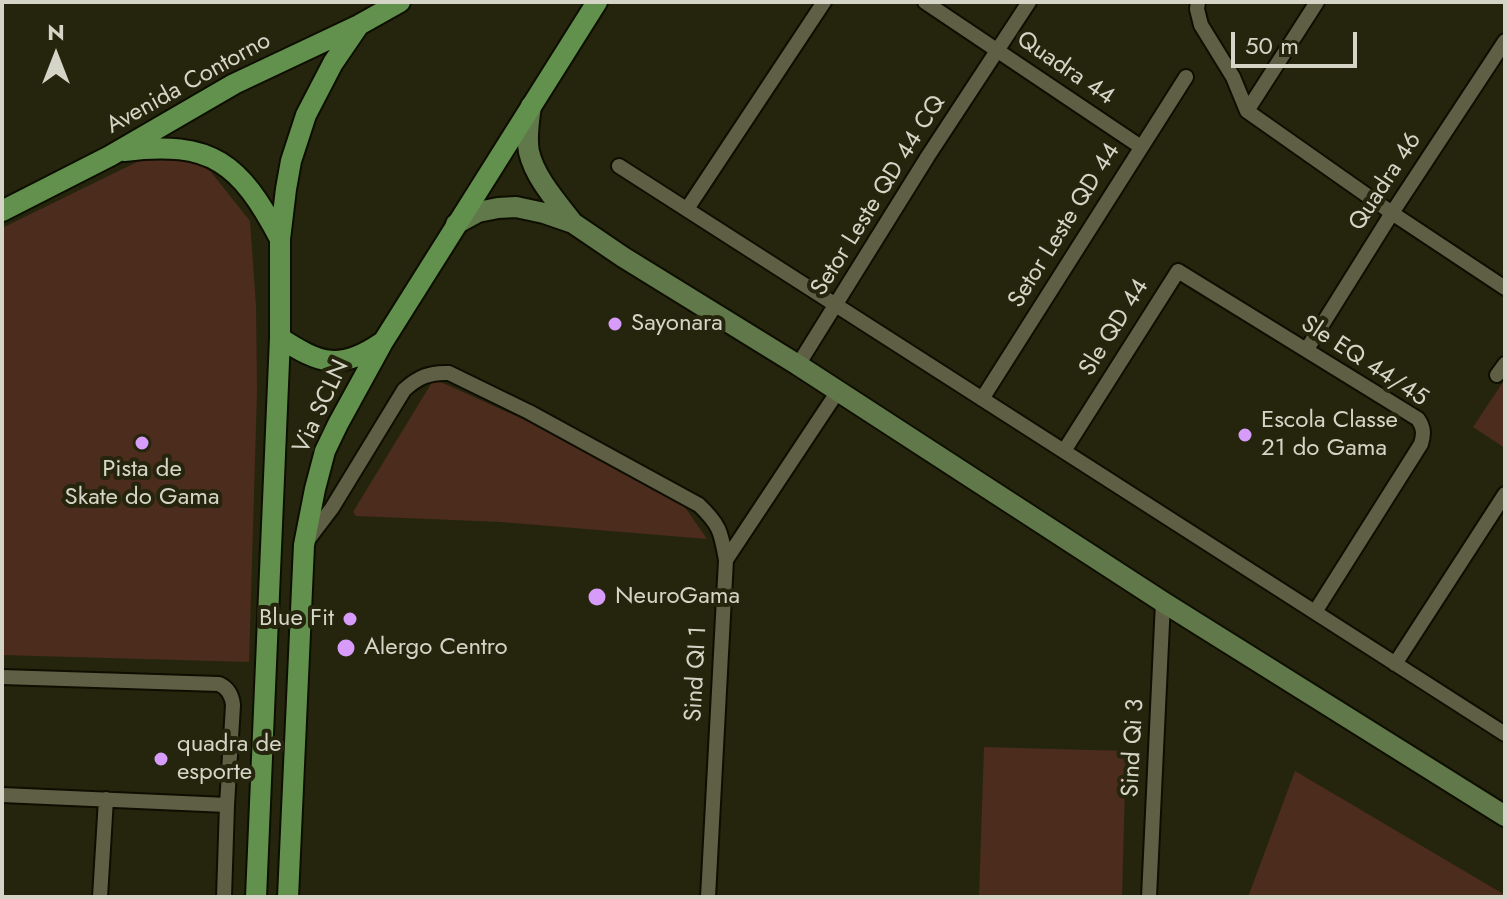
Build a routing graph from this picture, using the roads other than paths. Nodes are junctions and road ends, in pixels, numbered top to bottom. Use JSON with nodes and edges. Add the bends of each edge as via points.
{"nodes":[{"id":1,"x":400,"y":2,"type":"edge"},
{"id":2,"x":597,"y":2,"type":"edge"},
{"id":3,"x":824,"y":2,"type":"edge"},
{"id":4,"x":925,"y":2,"type":"edge"},
{"id":5,"x":1029,"y":2,"type":"edge"},
{"id":6,"x":1198,"y":2,"type":"edge"},
{"id":7,"x":1317,"y":2,"type":"edge"},
{"id":8,"x":359,"y":25,"type":"junction"},
{"id":9,"x":1505,"y":41,"type":"edge"},
{"id":10,"x":998,"y":51,"type":"junction"},
{"id":11,"x":1186,"y":77,"type":"dead end"},
{"id":12,"x":531,"y":106,"type":"junction"},
{"id":13,"x":1247,"y":111,"type":"junction"},
{"id":14,"x":1141,"y":147,"type":"junction"},
{"id":15,"x":116,"y":152,"type":"junction"},
{"id":16,"x":619,"y":166,"type":"dead end"},
{"id":17,"x":687,"y":209,"type":"junction"},
{"id":18,"x":2,"y":211,"type":"edge"},
{"id":19,"x":1392,"y":213,"type":"junction"},
{"id":20,"x":573,"y":223,"type":"junction"},
{"id":21,"x":456,"y":224,"type":"junction"},
{"id":22,"x":280,"y":239,"type":"junction"},
{"id":23,"x":1505,"y":288,"type":"edge"},
{"id":24,"x":1219,"y":297,"type":"joint"},
{"id":25,"x":836,"y":306,"type":"junction"},
{"id":26,"x":280,"y":338,"type":"junction"},
{"id":27,"x":383,"y":342,"type":"junction"},
{"id":28,"x":1307,"y":349,"type":"junction"},
{"id":29,"x":798,"y":365,"type":"junction"},
{"id":30,"x":838,"y":391,"type":"junction"},
{"id":31,"x":982,"y":399,"type":"junction"},
{"id":32,"x":1064,"y":451,"type":"junction"},
{"id":33,"x":1505,"y":494,"type":"edge"},
{"id":34,"x":304,"y":545,"type":"junction"},
{"id":35,"x":726,"y":560,"type":"junction"},
{"id":36,"x":1163,"y":602,"type":"junction"},
{"id":37,"x":1315,"y":612,"type":"junction"},
{"id":38,"x":268,"y":613,"type":"junction"},
{"id":39,"x":300,"y":618,"type":"junction"},
{"id":40,"x":299,"y":661,"type":"junction"},
{"id":41,"x":267,"y":662,"type":"junction"},
{"id":42,"x":1395,"y":664,"type":"junction"},
{"id":43,"x":2,"y":677,"type":"edge"},
{"id":44,"x":1505,"y":734,"type":"edge"},
{"id":45,"x":2,"y":795,"type":"edge"},
{"id":46,"x":106,"y":799,"type":"junction"},
{"id":47,"x":227,"y":805,"type":"junction"},
{"id":48,"x":1505,"y":816,"type":"edge"},
{"id":49,"x":100,"y":897,"type":"edge"},
{"id":50,"x":224,"y":897,"type":"edge"},
{"id":51,"x":256,"y":897,"type":"edge"},
{"id":52,"x":288,"y":897,"type":"edge"},
{"id":53,"x":708,"y":897,"type":"edge"},
{"id":54,"x":1149,"y":897,"type":"edge"}],
"edges":[{"from":1,"to":8,"type":"main road","name":"Avenida Contorno"},
{"from":2,"to":12,"type":"main road","name":"Via SCLN"},
{"from":3,"to":17,"type":"street"},
{"from":4,"to":10,"type":"street","name":"Quadra 44"},
{"from":5,"to":10,"type":"street"},
{"from":6,"to":13,"type":"street","via":[[1201,25]]},
{"from":7,"to":13,"type":"street"},
{"from":8,"to":15,"type":"main road","name":"Avenida Contorno","via":[[234,84]]},
{"from":8,"to":22,"type":"main road","name":"Via SCLN","via":[[306,115],[291,161]]},
{"from":9,"to":19,"type":"street","name":"Quadra 46"},
{"from":10,"to":14,"type":"street","name":"Quadra 44"},
{"from":10,"to":25,"type":"street","name":"Setor Leste QD 44 CQ"},
{"from":11,"to":14,"type":"street","name":"Setor Leste QD 44"},
{"from":12,"to":20,"type":"main road","via":[[528,135],[534,166]]},
{"from":12,"to":21,"type":"main road","name":"Via SCLN"},
{"from":13,"to":19,"type":"street"},
{"from":14,"to":31,"type":"street","name":"Setor Leste QD 44"},
{"from":15,"to":18,"type":"main road","name":"Avenida Contorno"},
{"from":15,"to":22,"type":"main road","via":[[172,148],[214,158],[252,192]]},
{"from":16,"to":17,"type":"street"},
{"from":17,"to":25,"type":"street"},
{"from":19,"to":23,"type":"street"},
{"from":19,"to":28,"type":"street","name":"Quadra 46"},
{"from":20,"to":21,"type":"main road","via":[[516,207],[478,212]]},
{"from":20,"to":29,"type":"main road"},
{"from":21,"to":27,"type":"main road","name":"Via SCLN"},
{"from":22,"to":26,"type":"main road","name":"Via SCLN"},
{"from":24,"to":28,"type":"street","name":"Sle EQ 44/45"},
{"from":24,"to":32,"type":"street","name":"Sle QD 44","via":[[1176,273]]},
{"from":25,"to":29,"type":"street","name":"Setor Leste QD 44 CQ"},
{"from":25,"to":31,"type":"street"},
{"from":26,"to":27,"type":"main road","via":[[311,356],[340,362]]},
{"from":26,"to":38,"type":"main road","name":"Via SCLN"},
{"from":27,"to":34,"type":"main road","name":"Via SCLN","via":[[325,451]]},
{"from":28,"to":37,"type":"street","name":"Sle EQ 44/45","via":[[1423,426],[1421,444]]},
{"from":29,"to":30,"type":"main road"},
{"from":30,"to":35,"type":"street"},
{"from":30,"to":36,"type":"main road"},
{"from":31,"to":32,"type":"street"},
{"from":32,"to":37,"type":"street"},
{"from":33,"to":42,"type":"street"},
{"from":34,"to":35,"type":"street","via":[[404,390],[424,376],[449,373],[699,505],[714,520]]},
{"from":34,"to":39,"type":"main road","name":"Via SCLN"},
{"from":35,"to":53,"type":"street","name":"Sind QI 1"},
{"from":36,"to":48,"type":"main road"},
{"from":36,"to":54,"type":"street","name":"Sind Qi 3"},
{"from":37,"to":42,"type":"street"},
{"from":38,"to":39,"type":"main road","via":[[286,620]]},
{"from":38,"to":41,"type":"main road","name":"Via SCLN"},
{"from":39,"to":40,"type":"main road","name":"Via SCLN"},
{"from":40,"to":41,"type":"main road","via":[[284,652]]},
{"from":40,"to":52,"type":"main road","name":"Via SCLN"},
{"from":41,"to":51,"type":"main road","name":"Via SCLN"},
{"from":42,"to":44,"type":"street"},
{"from":43,"to":47,"type":"street","via":[[225,687],[233,705]]},
{"from":45,"to":46,"type":"street"},
{"from":46,"to":47,"type":"street"},
{"from":46,"to":49,"type":"street"},
{"from":47,"to":50,"type":"street"}]}
